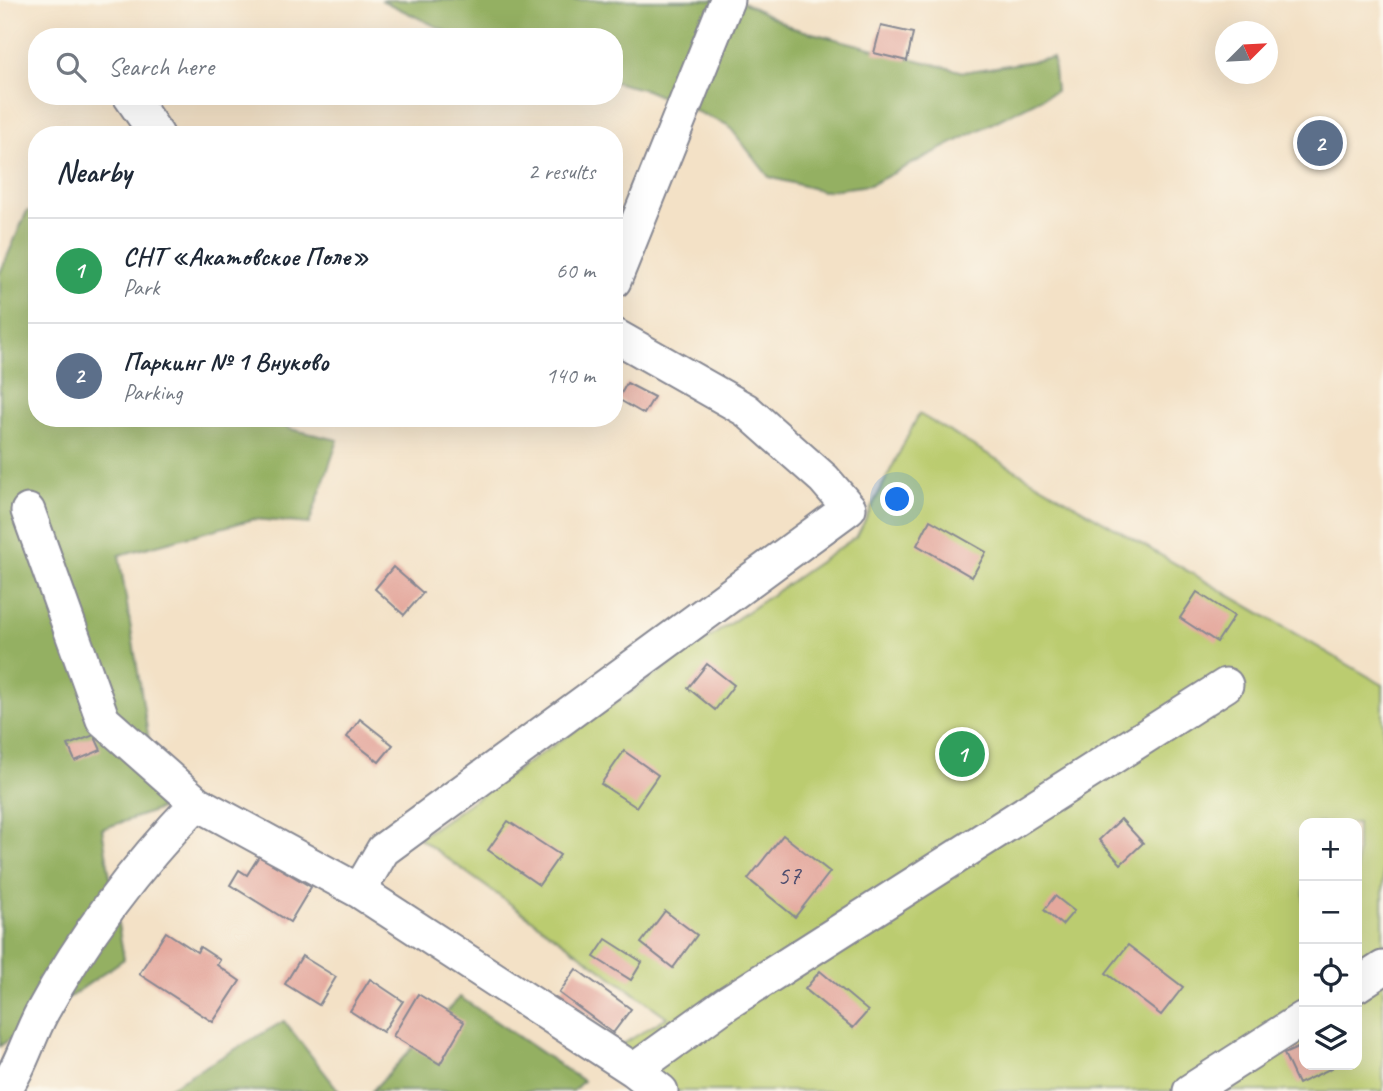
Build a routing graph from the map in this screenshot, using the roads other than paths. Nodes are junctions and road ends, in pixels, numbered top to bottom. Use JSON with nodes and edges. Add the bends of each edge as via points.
{"nodes":[{"id":1,"x":727,"y":0,"type":"edge"},
{"id":2,"x":136,"y":105,"type":"edge"},
{"id":3,"x":151,"y":126,"type":"edge"},
{"id":4,"x":623,"y":259,"type":"edge"},
{"id":5,"x":623,"y":340,"type":"edge"},
{"id":6,"x":27,"y":512,"type":"dead end"},
{"id":7,"x":1226,"y":685,"type":"dead end"},
{"id":8,"x":197,"y":803,"type":"junction"},
{"id":9,"x":359,"y":891,"type":"junction"},
{"id":10,"x":1383,"y":968,"type":"edge"},
{"id":11,"x":1362,"y":982,"type":"edge"},
{"id":12,"x":1299,"y":1021,"type":"edge"},
{"id":13,"x":634,"y":1070,"type":"junction"},
{"id":14,"x":3,"y":1091,"type":"edge"},
{"id":15,"x":661,"y":1091,"type":"edge"},
{"id":16,"x":1190,"y":1091,"type":"edge"}],
"edges":[{"from":1,"to":4,"type":"lane"},
{"from":2,"to":3,"type":"lane"},
{"from":5,"to":9,"type":"lane","via":[[746,410],[849,508],[383,850]]},
{"from":6,"to":8,"type":"lane","via":[[103,720]]},
{"from":7,"to":13,"type":"lane","via":[[739,995]]},
{"from":8,"to":9,"type":"lane"},
{"from":8,"to":14,"type":"lane","via":[[150,852],[98,923],[42,1014]]},
{"from":9,"to":13,"type":"lane"},
{"from":10,"to":11,"type":"lane"},
{"from":12,"to":16,"type":"lane"},
{"from":13,"to":15,"type":"lane"}]}
